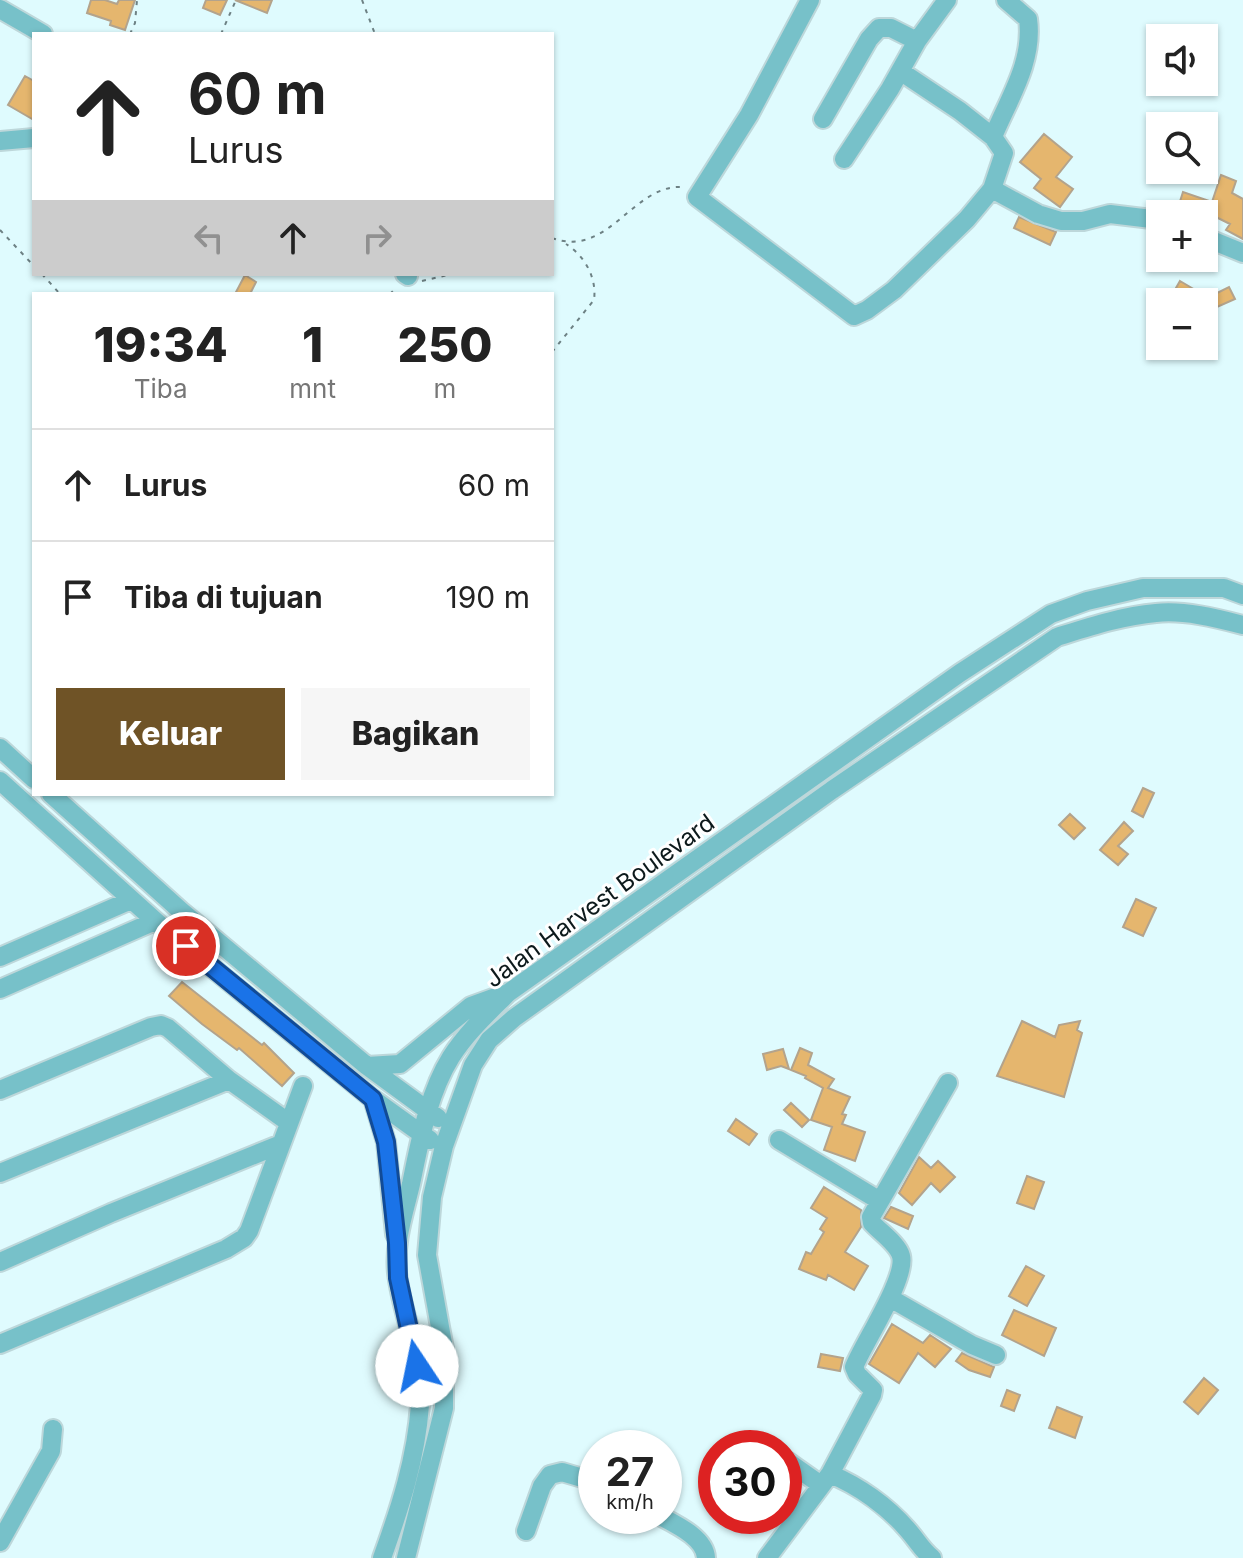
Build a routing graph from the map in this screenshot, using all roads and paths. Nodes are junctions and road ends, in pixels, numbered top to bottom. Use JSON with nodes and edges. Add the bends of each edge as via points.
{"nodes":[{"id":1,"x":137,"y":0,"type":"edge"},
{"id":2,"x":236,"y":0,"type":"edge"},
{"id":3,"x":362,"y":0,"type":"edge"},
{"id":4,"x":810,"y":0,"type":"edge"},
{"id":5,"x":1006,"y":0,"type":"edge"},
{"id":6,"x":945,"y":1,"type":"edge"},
{"id":7,"x":0,"y":9,"type":"edge"},
{"id":8,"x":40,"y":32,"type":"edge"},
{"id":9,"x":131,"y":32,"type":"edge"},
{"id":10,"x":222,"y":32,"type":"edge"},
{"id":11,"x":374,"y":32,"type":"edge"},
{"id":12,"x":917,"y":41,"type":"junction"},
{"id":13,"x":900,"y":71,"type":"junction"},
{"id":14,"x":823,"y":119,"type":"dead end"},
{"id":15,"x":993,"y":137,"type":"junction"},
{"id":16,"x":32,"y":138,"type":"edge"},
{"id":17,"x":0,"y":141,"type":"edge"},
{"id":18,"x":844,"y":159,"type":"dead end"},
{"id":19,"x":992,"y":189,"type":"junction"},
{"id":20,"x":697,"y":197,"type":"junction"},
{"id":21,"x":1146,"y":218,"type":"edge"},
{"id":22,"x":0,"y":230,"type":"edge"},
{"id":23,"x":554,"y":239,"type":"edge"},
{"id":24,"x":565,"y":243,"type":"junction"},
{"id":25,"x":1218,"y":243,"type":"edge"},
{"id":26,"x":1243,"y":253,"type":"edge"},
{"id":27,"x":32,"y":264,"type":"edge"},
{"id":28,"x":44,"y":276,"type":"edge"},
{"id":29,"x":58,"y":292,"type":"edge"},
{"id":30,"x":554,"y":350,"type":"edge"},
{"id":31,"x":1243,"y":595,"type":"edge"},
{"id":32,"x":1243,"y":625,"type":"edge"},
{"id":33,"x":0,"y":748,"type":"edge"},
{"id":34,"x":32,"y":777,"type":"edge"},
{"id":35,"x":0,"y":781,"type":"edge"},
{"id":36,"x":53,"y":796,"type":"edge"},
{"id":37,"x":751,"y":821,"type":"junction"},
{"id":38,"x":766,"y":840,"type":"junction"},
{"id":39,"x":131,"y":900,"type":"junction"},
{"id":40,"x":155,"y":921,"type":"junction"},
{"id":41,"x":0,"y":957,"type":"edge"},
{"id":42,"x":0,"y":989,"type":"edge"},
{"id":43,"x":508,"y":993,"type":"junction"},
{"id":44,"x":367,"y":1066,"type":"junction"},
{"id":45,"x":229,"y":1080,"type":"junction"},
{"id":46,"x":948,"y":1083,"type":"dead end"},
{"id":47,"x":303,"y":1086,"type":"dead end"},
{"id":48,"x":0,"y":1090,"type":"edge"},
{"id":49,"x":373,"y":1099,"type":"junction"},
{"id":50,"x":428,"y":1112,"type":"junction"},
{"id":51,"x":288,"y":1122,"type":"junction"},
{"id":52,"x":451,"y":1125,"type":"junction"},
{"id":53,"x":422,"y":1136,"type":"junction"},
{"id":54,"x":779,"y":1140,"type":"dead end"},
{"id":55,"x":281,"y":1144,"type":"junction"},
{"id":56,"x":444,"y":1146,"type":"junction"},
{"id":57,"x":0,"y":1173,"type":"edge"},
{"id":58,"x":880,"y":1201,"type":"junction"},
{"id":59,"x":397,"y":1243,"type":"junction"},
{"id":60,"x":0,"y":1262,"type":"edge"},
{"id":61,"x":890,"y":1298,"type":"junction"},
{"id":62,"x":0,"y":1344,"type":"edge"},
{"id":63,"x":996,"y":1355,"type":"dead end"},
{"id":64,"x":53,"y":1429,"type":"dead end"},
{"id":65,"x":802,"y":1468,"type":"edge"},
{"id":66,"x":578,"y":1477,"type":"edge"},
{"id":67,"x":826,"y":1480,"type":"junction"},
{"id":68,"x":682,"y":1530,"type":"edge"},
{"id":69,"x":526,"y":1531,"type":"dead end"},
{"id":70,"x":0,"y":1542,"type":"edge"},
{"id":71,"x":382,"y":1558,"type":"edge"},
{"id":72,"x":406,"y":1558,"type":"edge"},
{"id":73,"x":706,"y":1558,"type":"edge"},
{"id":74,"x":767,"y":1558,"type":"edge"},
{"id":75,"x":932,"y":1558,"type":"edge"}],
"edges":[{"from":1,"to":9,"type":"path"},
{"from":2,"to":10,"type":"path"},
{"from":3,"to":11,"type":"path"},
{"from":4,"to":20,"type":"street","via":[[749,115]]},
{"from":5,"to":15,"type":"street","via":[[1028,19],[1030,32],[1021,71]]},
{"from":6,"to":12,"type":"street"},
{"from":7,"to":8,"type":"street"},
{"from":12,"to":13,"type":"street"},
{"from":12,"to":14,"type":"street","via":[[879,28]]},
{"from":13,"to":15,"type":"street"},
{"from":13,"to":18,"type":"street"},
{"from":15,"to":19,"type":"street","via":[[1004,153]]},
{"from":16,"to":17,"type":"street"},
{"from":19,"to":20,"type":"street","via":[[894,290],[854,316]]},
{"from":19,"to":21,"type":"street","via":[[1061,221],[1110,214]]},
{"from":20,"to":24,"type":"path","via":[[684,187],[664,190],[592,238]]},
{"from":22,"to":27,"type":"path"},
{"from":23,"to":24,"type":"path"},
{"from":24,"to":30,"type":"path","via":[[584,261],[596,291],[590,308]]},
{"from":25,"to":26,"type":"street"},
{"from":28,"to":29,"type":"path"},
{"from":31,"to":37,"type":"street","name":"Jalan Harvest Boulevard","via":[[1224,588],[1143,588],[1051,614]]},
{"from":32,"to":38,"type":"street","name":"Jalan Harvest Boulevard","via":[[1157,612],[1057,637]]},
{"from":33,"to":34,"type":"street"},
{"from":35,"to":39,"type":"street"},
{"from":36,"to":44,"type":"street"},
{"from":37,"to":38,"type":"street"},
{"from":37,"to":43,"type":"street","name":"Jalan Harvest Boulevard"},
{"from":38,"to":52,"type":"street","name":"Jalan Harvest Boulevard","via":[[489,1040],[473,1065]]},
{"from":39,"to":40,"type":"street"},
{"from":39,"to":41,"type":"street"},
{"from":40,"to":42,"type":"street"},
{"from":40,"to":49,"type":"street"},
{"from":43,"to":44,"type":"street","via":[[471,1006],[400,1064]]},
{"from":43,"to":50,"type":"street","name":"Jalan Harvest Boulevard","via":[[451,1058]]},
{"from":44,"to":50,"type":"street"},
{"from":45,"to":48,"type":"street","via":[[161,1025]]},
{"from":45,"to":51,"type":"street"},
{"from":45,"to":57,"type":"street"},
{"from":46,"to":58,"type":"street"},
{"from":47,"to":51,"type":"street"},
{"from":49,"to":53,"type":"street"},
{"from":49,"to":59,"type":"street","via":[[386,1142]]},
{"from":50,"to":52,"type":"street"},
{"from":50,"to":53,"type":"street","name":"Jalan Harvest Boulevard"},
{"from":51,"to":55,"type":"street"},
{"from":52,"to":56,"type":"street","name":"Jalan Harvest Boulevard"},
{"from":53,"to":56,"type":"street"},
{"from":53,"to":59,"type":"street","name":"Jalan Harvest Boulevard"},
{"from":54,"to":58,"type":"street"},
{"from":55,"to":60,"type":"street"},
{"from":55,"to":62,"type":"street","via":[[244,1238]]},
{"from":56,"to":72,"type":"street","name":"Jalan Harvest Boulevard","via":[[427,1255],[444,1349],[444,1408]]},
{"from":58,"to":61,"type":"street","via":[[871,1222],[902,1258]]},
{"from":59,"to":71,"type":"street","name":"Jalan Harvest Boulevard","via":[[398,1278],[421,1404],[409,1480]]},
{"from":61,"to":63,"type":"street"},
{"from":61,"to":67,"type":"street","via":[[854,1367],[873,1393]]},
{"from":64,"to":70,"type":"street","via":[[51,1451]]},
{"from":65,"to":67,"type":"street"},
{"from":66,"to":69,"type":"street","via":[[550,1475]]},
{"from":67,"to":74,"type":"street"},
{"from":67,"to":75,"type":"street","via":[[852,1484],[884,1507]]},
{"from":68,"to":73,"type":"street","via":[[705,1548]]}]}
